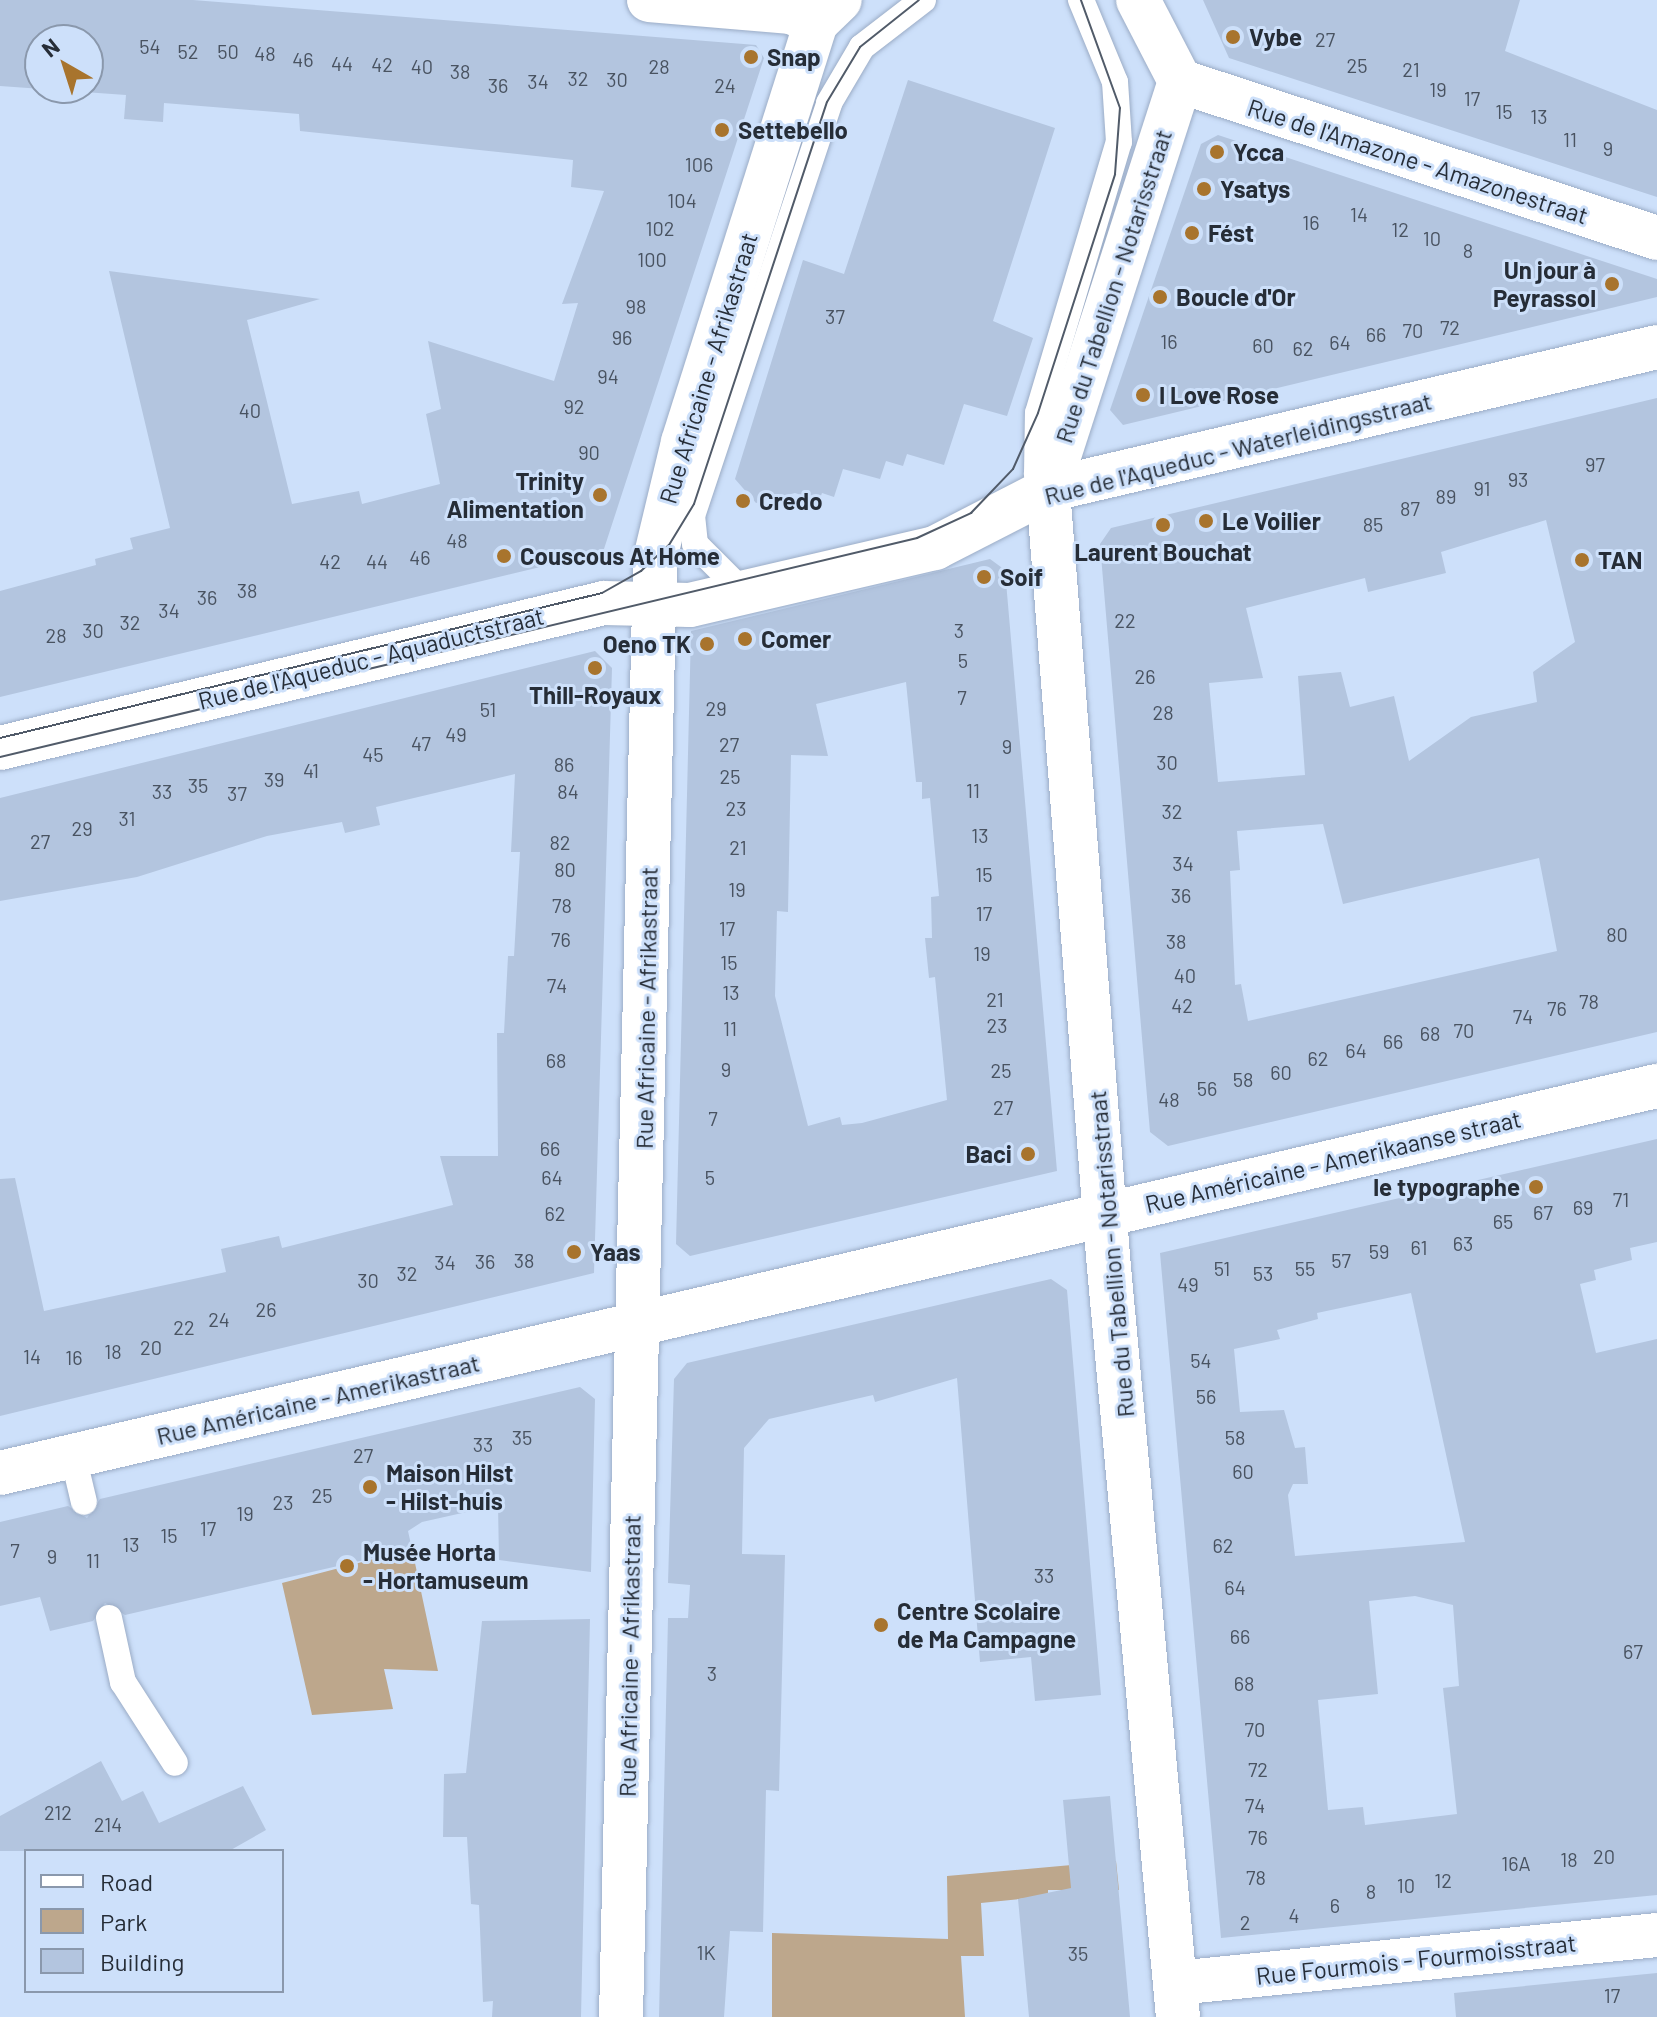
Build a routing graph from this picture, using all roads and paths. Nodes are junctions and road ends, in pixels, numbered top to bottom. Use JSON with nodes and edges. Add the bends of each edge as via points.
{"nodes":[{"id":1,"x":649,"y":0,"type":"edge"},
{"id":2,"x":923,"y":0,"type":"edge"},
{"id":3,"x":1081,"y":0,"type":"edge"},
{"id":4,"x":1138,"y":0,"type":"edge"},
{"id":5,"x":828,"y":12,"type":"edge"},
{"id":6,"x":1180,"y":81,"type":"junction"},
{"id":7,"x":1657,"y":238,"type":"edge"},
{"id":8,"x":1657,"y":347,"type":"edge"},
{"id":9,"x":1048,"y":490,"type":"junction"},
{"id":10,"x":828,"y":573,"type":"joint"},
{"id":11,"x":744,"y":593,"type":"junction"},
{"id":12,"x":651,"y":601,"type":"junction"},
{"id":13,"x":0,"y":748,"type":"edge"},
{"id":14,"x":1657,"y":1086,"type":"edge"},
{"id":15,"x":1106,"y":1213,"type":"junction"},
{"id":16,"x":637,"y":1326,"type":"junction"},
{"id":17,"x":73,"y":1456,"type":"junction"},
{"id":18,"x":0,"y":1473,"type":"edge"},
{"id":19,"x":84,"y":1502,"type":"dead end"},
{"id":20,"x":109,"y":1618,"type":"dead end"},
{"id":21,"x":175,"y":1763,"type":"dead end"},
{"id":22,"x":1657,"y":1935,"type":"edge"},
{"id":23,"x":1177,"y":2000,"type":"edge"},
{"id":24,"x":621,"y":2017,"type":"edge"}],
"edges":[{"from":1,"to":5,"type":"street"},
{"from":2,"to":11,"type":"lane","name":"Rue Africaine - Afrikastraat","via":[[862,47],[829,103],[692,516],[695,544]]},
{"from":3,"to":9,"type":"lane","name":"Rue du Tabellion - Notarisstraat","via":[[1115,82],[1120,131],[1112,173],[1038,413],[1037,474]]},
{"from":4,"to":6,"type":"street"},
{"from":5,"to":12,"type":"street","name":"Rue Africaine - Afrikastraat","via":[[683,442],[664,511]]},
{"from":6,"to":7,"type":"street","name":"Rue de l'Amazone - Amazonestraat"},
{"from":6,"to":9,"type":"street","name":"Rue du Tabellion - Notarisstraat"},
{"from":8,"to":9,"type":"street","name":"Rue de l'Aqueduc - Waterleidingsstraat"},
{"from":9,"to":10,"type":"street","name":"Rue de l'Aqueduc - Waterleidingsstraat","via":[[935,548]]},
{"from":9,"to":15,"type":"street","name":"Rue du Tabellion - Notarisstraat"},
{"from":10,"to":11,"type":"street","name":"Rue de l'Aqueduc - Aquaductstraat"},
{"from":11,"to":12,"type":"street","name":"Rue de l'Aqueduc - Aquaductstraat","via":[[690,605]]},
{"from":12,"to":13,"type":"street","name":"Rue de l'Aqueduc - Aquaductstraat","via":[[568,610]]},
{"from":12,"to":16,"type":"street","name":"Rue Africaine - Afrikastraat","via":[[649,968]]},
{"from":14,"to":15,"type":"street","name":"Rue Américaine - Amerikaanse straat"},
{"from":15,"to":16,"type":"street","name":"Rue Américaine - Amerikaanse straat"},
{"from":15,"to":23,"type":"street","name":"Rue du Tabellion - Notarisstraat"},
{"from":16,"to":17,"type":"street","name":"Rue Américaine - Amerikastraat"},
{"from":16,"to":24,"type":"street","name":"Rue Africaine - Afrikastraat"},
{"from":17,"to":18,"type":"street","name":"Rue Américaine - Amerikastraat"},
{"from":17,"to":19,"type":"lane"},
{"from":20,"to":21,"type":"lane","via":[[123,1682]]},
{"from":22,"to":23,"type":"street","name":"Rue Fourmois - Fourmoisstraat"}]}
